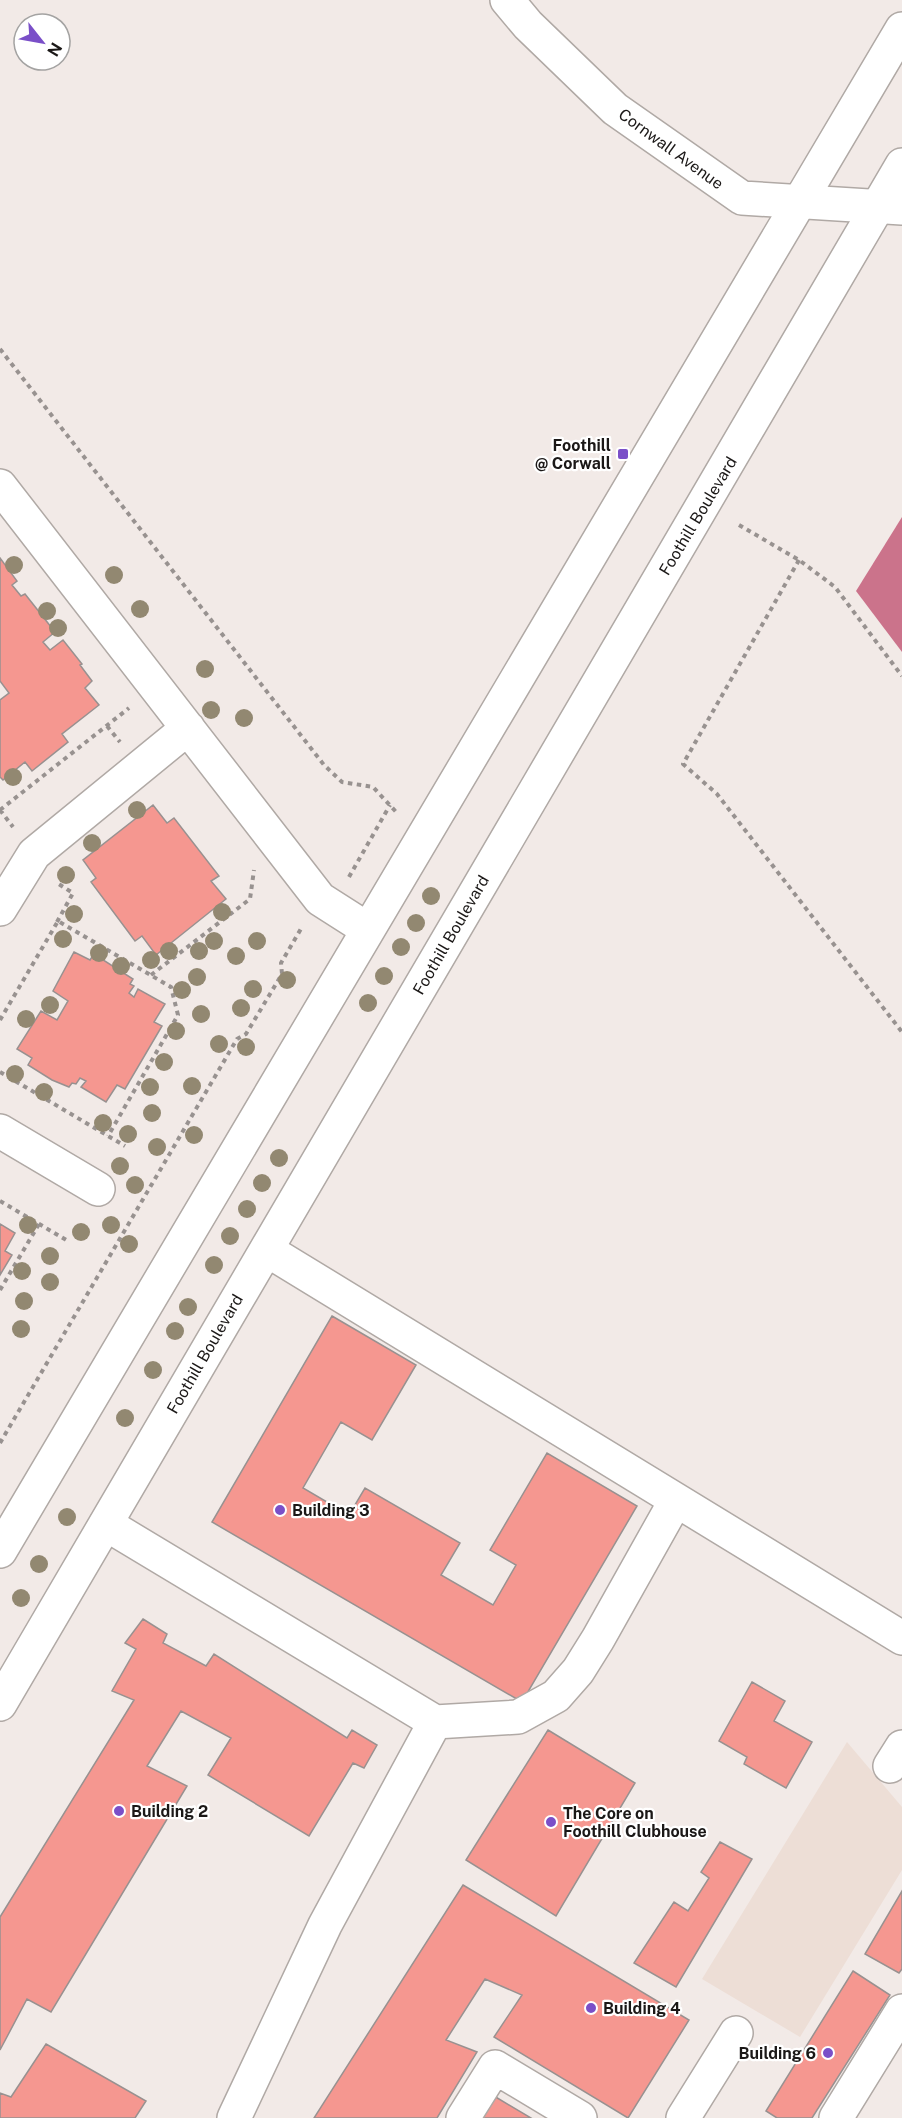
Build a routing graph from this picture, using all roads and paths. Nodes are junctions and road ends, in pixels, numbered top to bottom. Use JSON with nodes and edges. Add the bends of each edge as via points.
{"nodes":[{"id":1,"x":507,"y":0,"type":"edge"},
{"id":2,"x":902,"y":29,"type":"edge"},
{"id":3,"x":902,"y":165,"type":"edge"},
{"id":4,"x":800,"y":203,"type":"junction"},
{"id":5,"x":890,"y":207,"type":"edge"},
{"id":6,"x":0,"y":349,"type":"edge"},
{"id":7,"x":0,"y":486,"type":"edge"},
{"id":8,"x":739,"y":525,"type":"dead end"},
{"id":9,"x":798,"y":560,"type":"junction"},
{"id":10,"x":902,"y":676,"type":"edge"},
{"id":11,"x":133,"y":705,"type":"dead end"},
{"id":12,"x":188,"y":729,"type":"junction"},
{"id":13,"x":0,"y":810,"type":"edge"},
{"id":14,"x":17,"y":832,"type":"dead end"},
{"id":15,"x":272,"y":861,"type":"junction"},
{"id":16,"x":22,"y":875,"type":"edge"},
{"id":17,"x":320,"y":899,"type":"junction"},
{"id":18,"x":0,"y":909,"type":"edge"},
{"id":19,"x":57,"y":922,"type":"junction"},
{"id":20,"x":367,"y":929,"type":"junction"},
{"id":21,"x":151,"y":975,"type":"junction"},
{"id":22,"x":0,"y":1020,"type":"edge"},
{"id":23,"x":902,"y":1032,"type":"edge"},
{"id":24,"x":0,"y":1072,"type":"edge"},
{"id":25,"x":0,"y":1131,"type":"edge"},
{"id":26,"x":108,"y":1136,"type":"junction"},
{"id":27,"x":124,"y":1146,"type":"dead end"},
{"id":28,"x":98,"y":1189,"type":"dead end"},
{"id":29,"x":0,"y":1201,"type":"edge"},
{"id":30,"x":39,"y":1224,"type":"junction"},
{"id":31,"x":68,"y":1241,"type":"dead end"},
{"id":32,"x":267,"y":1250,"type":"junction"},
{"id":33,"x":0,"y":1290,"type":"edge"},
{"id":34,"x":0,"y":1443,"type":"edge"},
{"id":35,"x":676,"y":1500,"type":"junction"},
{"id":36,"x":106,"y":1524,"type":"junction"},
{"id":37,"x":0,"y":1551,"type":"edge"},
{"id":38,"x":902,"y":1638,"type":"edge"},
{"id":39,"x":0,"y":1704,"type":"edge"},
{"id":40,"x":435,"y":1722,"type":"junction"},
{"id":41,"x":902,"y":2011,"type":"edge"},
{"id":42,"x":736,"y":2032,"type":"dead end"},
{"id":43,"x":234,"y":2118,"type":"edge"},
{"id":44,"x":463,"y":2118,"type":"edge"},
{"id":45,"x":580,"y":2118,"type":"edge"},
{"id":46,"x":682,"y":2118,"type":"edge"},
{"id":47,"x":836,"y":2118,"type":"edge"}],
"edges":[{"from":1,"to":4,"type":"main road","name":"Cornwall Avenue","via":[[615,109],[706,176],[742,198]]},
{"from":2,"to":4,"type":"main road"},
{"from":3,"to":5,"type":"main road","name":"Foothill Boulevard"},
{"from":4,"to":5,"type":"main road","name":"Cornwall Avenue"},
{"from":4,"to":20,"type":"main road"},
{"from":5,"to":32,"type":"main road","name":"Foothill Boulevard","via":[[826,299]]},
{"from":6,"to":17,"type":"path","via":[[324,765],[342,782],[373,787],[390,805],[349,878],[334,874]]},
{"from":7,"to":12,"type":"main road"},
{"from":8,"to":9,"type":"path"},
{"from":9,"to":10,"type":"path","via":[[835,587]]},
{"from":9,"to":23,"type":"path","via":[[683,764],[717,794]]},
{"from":11,"to":13,"type":"path"},
{"from":12,"to":15,"type":"main road"},
{"from":12,"to":16,"type":"main road","via":[[34,854]]},
{"from":13,"to":14,"type":"path"},
{"from":15,"to":17,"type":"main road"},
{"from":15,"to":21,"type":"path","via":[[255,870],[250,899]]},
{"from":16,"to":18,"type":"main road"},
{"from":16,"to":19,"type":"path","via":[[73,893]]},
{"from":17,"to":20,"type":"main road"},
{"from":17,"to":34,"type":"path","via":[[281,963],[282,975],[246,1034],[237,1039]]},
{"from":19,"to":21,"type":"path"},
{"from":19,"to":22,"type":"path"},
{"from":20,"to":37,"type":"main road"},
{"from":21,"to":26,"type":"path","via":[[171,987],[178,1016]]},
{"from":24,"to":26,"type":"path"},
{"from":25,"to":28,"type":"main road"},
{"from":26,"to":27,"type":"path"},
{"from":29,"to":30,"type":"path"},
{"from":30,"to":31,"type":"path"},
{"from":30,"to":33,"type":"path"},
{"from":32,"to":35,"type":"main road"},
{"from":32,"to":36,"type":"main road","name":"Foothill Boulevard"},
{"from":35,"to":38,"type":"main road"},
{"from":35,"to":40,"type":"main road","via":[[598,1639],[556,1696],[518,1717]]},
{"from":36,"to":39,"type":"main road","name":"Foothill Boulevard"},
{"from":36,"to":40,"type":"main road"},
{"from":40,"to":43,"type":"main road","via":[[325,1925]]},
{"from":41,"to":47,"type":"main road"},
{"from":42,"to":46,"type":"main road"},
{"from":44,"to":45,"type":"main road","via":[[495,2067]]}]}
